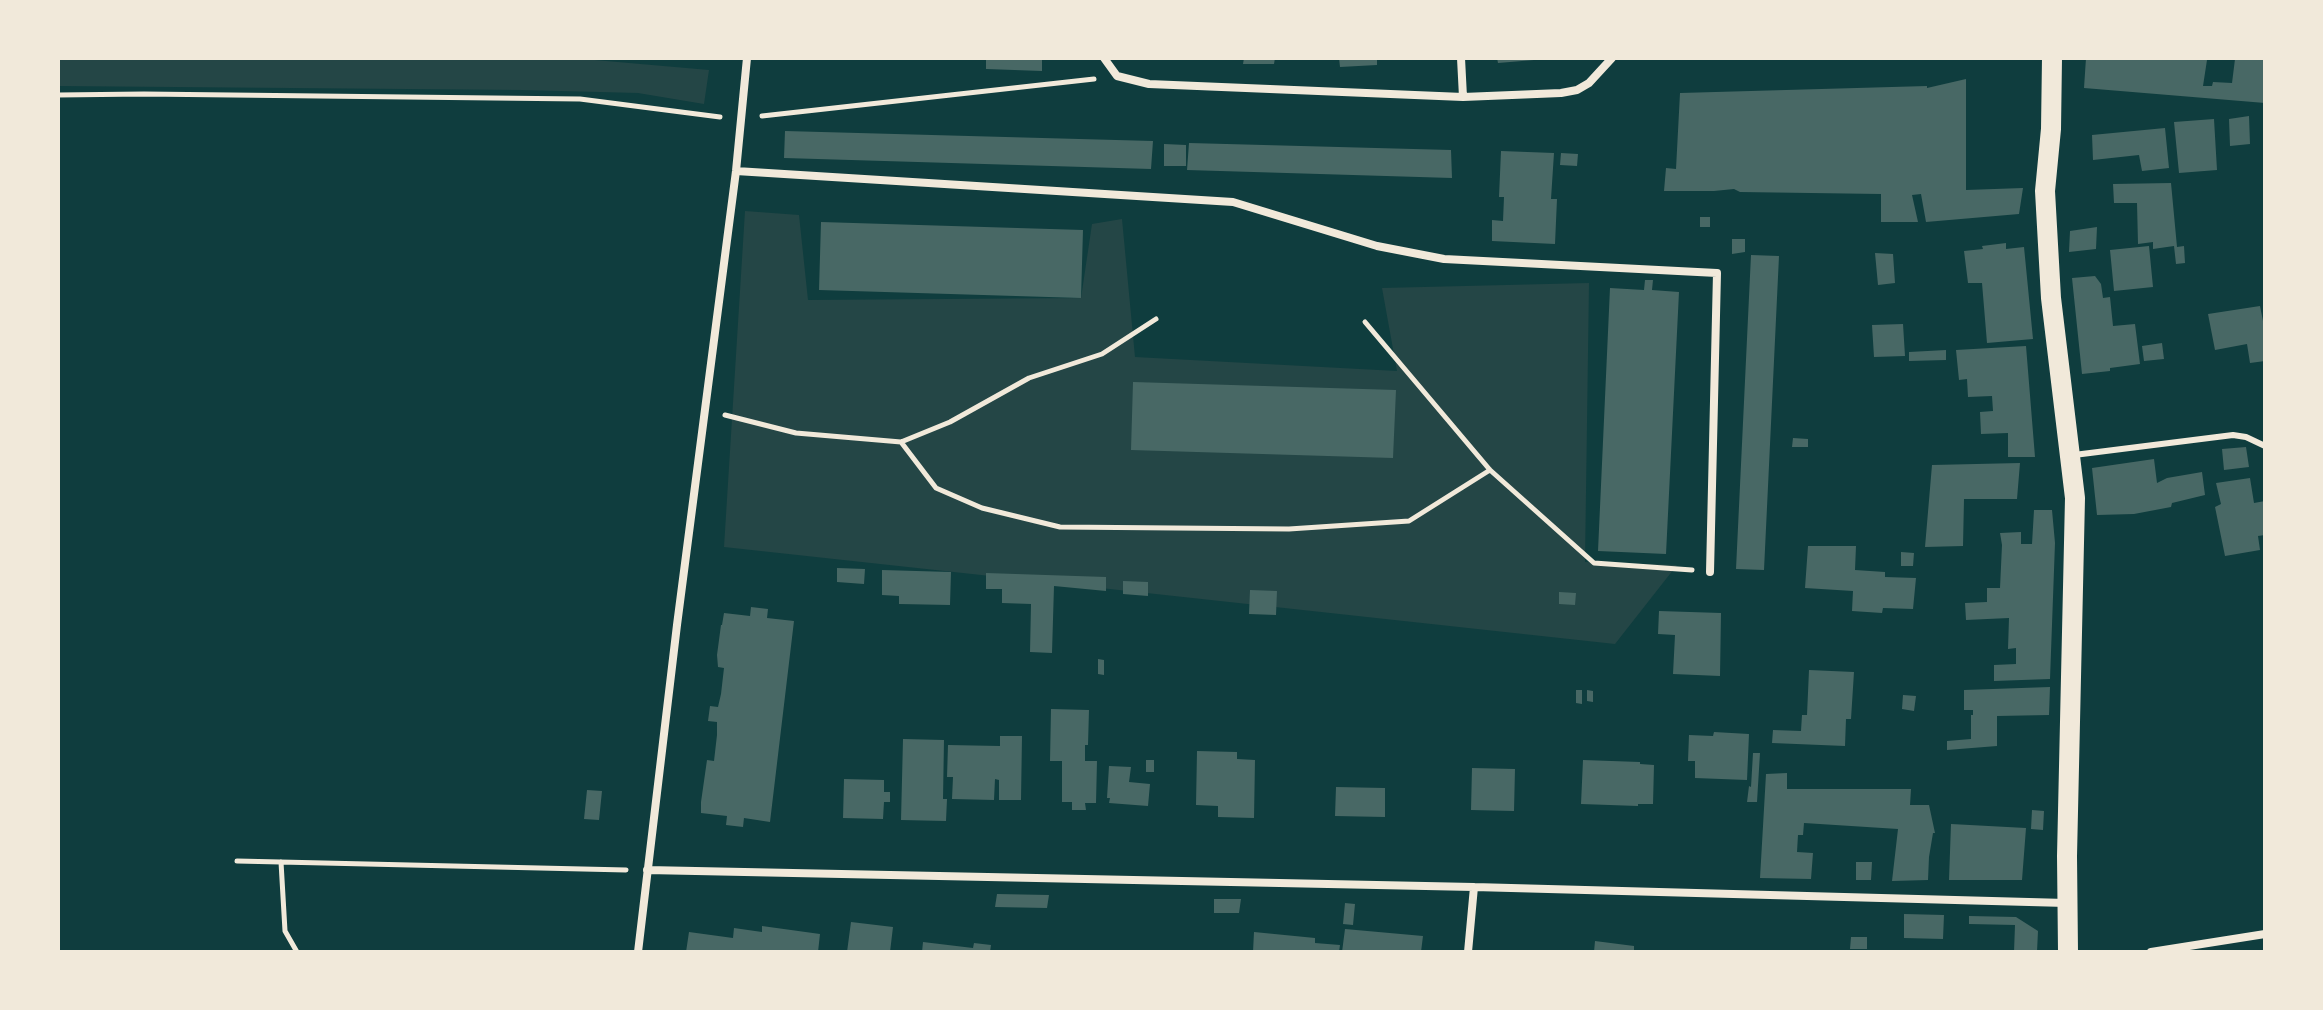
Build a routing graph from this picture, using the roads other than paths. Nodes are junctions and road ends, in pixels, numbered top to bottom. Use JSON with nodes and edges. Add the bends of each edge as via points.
{"nodes":[{"id":1,"x":747,"y":58,"type":"edge"},
{"id":2,"x":1104,"y":58,"type":"edge"},
{"id":3,"x":1461,"y":58,"type":"edge"},
{"id":4,"x":1612,"y":58,"type":"edge"},
{"id":5,"x":2052,"y":58,"type":"edge"},
{"id":6,"x":1463,"y":97,"type":"junction"},
{"id":7,"x":736,"y":171,"type":"junction"},
{"id":8,"x":2265,"y":446,"type":"edge"},
{"id":9,"x":2070,"y":455,"type":"junction"},
{"id":10,"x":1710,"y":572,"type":"road end"},
{"id":11,"x":647,"y":870,"type":"junction"},
{"id":12,"x":1474,"y":887,"type":"junction"},
{"id":13,"x":2066,"y":903,"type":"junction"},
{"id":14,"x":2265,"y":934,"type":"edge"},
{"id":15,"x":638,"y":952,"type":"edge"},
{"id":16,"x":1468,"y":952,"type":"edge"},
{"id":17,"x":2068,"y":952,"type":"edge"},
{"id":18,"x":2151,"y":952,"type":"edge"}],
"edges":[{"from":1,"to":7,"type":"street"},
{"from":2,"to":6,"type":"street","via":[[1117,76],[1149,84]]},
{"from":3,"to":6,"type":"street"},
{"from":4,"to":6,"type":"street","via":[[1577,90]]},
{"from":5,"to":9,"type":"main road","via":[[2045,191],[2051,298]]},
{"from":7,"to":10,"type":"street","via":[[1233,202],[1377,246],[1444,259],[1717,273]]},
{"from":7,"to":11,"type":"street"},
{"from":8,"to":9,"type":"lane","via":[[2233,435]]},
{"from":9,"to":13,"type":"main road","via":[[2075,498]]},
{"from":11,"to":12,"type":"street"},
{"from":11,"to":15,"type":"street"},
{"from":12,"to":13,"type":"street"},
{"from":12,"to":16,"type":"street"},
{"from":13,"to":17,"type":"main road"},
{"from":14,"to":18,"type":"street"}]}
